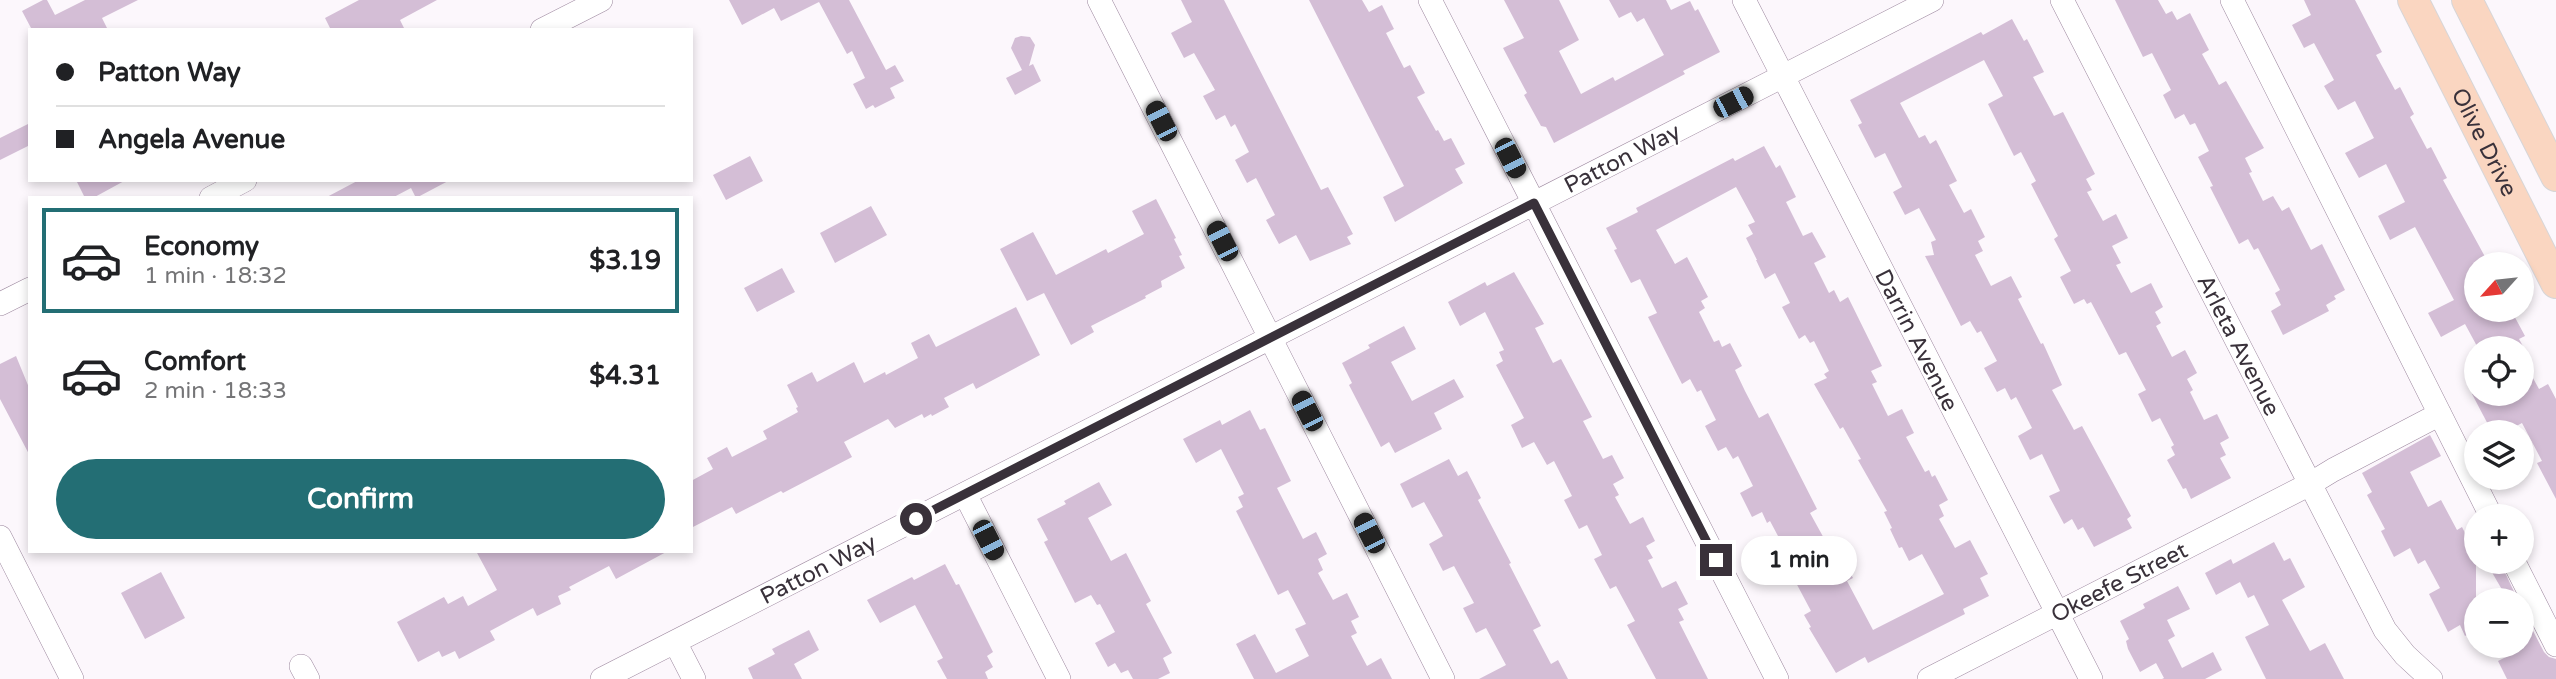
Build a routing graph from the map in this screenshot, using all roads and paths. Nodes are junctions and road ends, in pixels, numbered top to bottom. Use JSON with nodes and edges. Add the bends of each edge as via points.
{"nodes":[{"id":1,"x":601,"y":0,"type":"edge"},
{"id":2,"x":1100,"y":0,"type":"edge"},
{"id":3,"x":1430,"y":0,"type":"edge"},
{"id":4,"x":1744,"y":0,"type":"edge"},
{"id":5,"x":1932,"y":0,"type":"edge"},
{"id":6,"x":2062,"y":0,"type":"edge"},
{"id":7,"x":2232,"y":0,"type":"edge"},
{"id":8,"x":2413,"y":0,"type":"edge"},
{"id":9,"x":2467,"y":0,"type":"edge"},
{"id":10,"x":546,"y":28,"type":"edge"},
{"id":11,"x":1783,"y":76,"type":"junction"},
{"id":12,"x":2556,"y":176,"type":"edge"},
{"id":13,"x":241,"y":182,"type":"edge"},
{"id":14,"x":215,"y":196,"type":"edge"},
{"id":15,"x":1534,"y":203,"type":"junction"},
{"id":16,"x":2556,"y":283,"type":"edge"},
{"id":17,"x":28,"y":290,"type":"edge"},
{"id":18,"x":0,"y":304,"type":"edge"},
{"id":19,"x":1270,"y":338,"type":"junction"},
{"id":20,"x":2440,"y":414,"type":"junction"},
{"id":21,"x":2310,"y":484,"type":"junction"},
{"id":22,"x":965,"y":494,"type":"junction"},
{"id":23,"x":2485,"y":504,"type":"edge"},
{"id":24,"x":0,"y":537,"type":"edge"},
{"id":25,"x":2520,"y":574,"type":"edge"},
{"id":26,"x":2057,"y":613,"type":"junction"},
{"id":27,"x":675,"y":642,"type":"junction"},
{"id":28,"x":2556,"y":645,"type":"edge"},
{"id":29,"x":72,"y":679,"type":"edge"},
{"id":30,"x":602,"y":679,"type":"edge"},
{"id":31,"x":694,"y":679,"type":"edge"},
{"id":32,"x":1059,"y":679,"type":"edge"},
{"id":33,"x":1443,"y":679,"type":"edge"},
{"id":34,"x":1777,"y":679,"type":"edge"},
{"id":35,"x":1929,"y":679,"type":"edge"},
{"id":36,"x":2091,"y":679,"type":"edge"},
{"id":37,"x":2431,"y":679,"type":"edge"}],
"edges":[{"from":1,"to":10,"type":"street"},
{"from":2,"to":19,"type":"street"},
{"from":3,"to":15,"type":"street"},
{"from":4,"to":11,"type":"street","name":"Darrin Avenue"},
{"from":5,"to":11,"type":"street","name":"Patton Way"},
{"from":6,"to":21,"type":"street","name":"Arleta Avenue"},
{"from":7,"to":20,"type":"street"},
{"from":8,"to":16,"type":"main road","name":"Olive Drive"},
{"from":9,"to":12,"type":"main road","name":"Olive Drive"},
{"from":11,"to":15,"type":"street","name":"Patton Way"},
{"from":11,"to":26,"type":"street","name":"Darrin Avenue"},
{"from":13,"to":14,"type":"street"},
{"from":15,"to":19,"type":"street","name":"Patton Way"},
{"from":15,"to":34,"type":"street"},
{"from":17,"to":18,"type":"street"},
{"from":19,"to":22,"type":"street","name":"Patton Way"},
{"from":19,"to":33,"type":"street"},
{"from":20,"to":21,"type":"street","name":"Okeefe Street"},
{"from":20,"to":23,"type":"street"},
{"from":21,"to":26,"type":"street","name":"Okeefe Street"},
{"from":21,"to":37,"type":"street","name":"Arleta Avenue","via":[[2385,630]]},
{"from":22,"to":27,"type":"street","name":"Patton Way"},
{"from":22,"to":32,"type":"street"},
{"from":24,"to":29,"type":"street"},
{"from":25,"to":28,"type":"street"},
{"from":26,"to":35,"type":"street","name":"Okeefe Street"},
{"from":26,"to":36,"type":"street","name":"Darrin Avenue"},
{"from":27,"to":30,"type":"street","name":"Patton Way"},
{"from":27,"to":31,"type":"street"}]}
